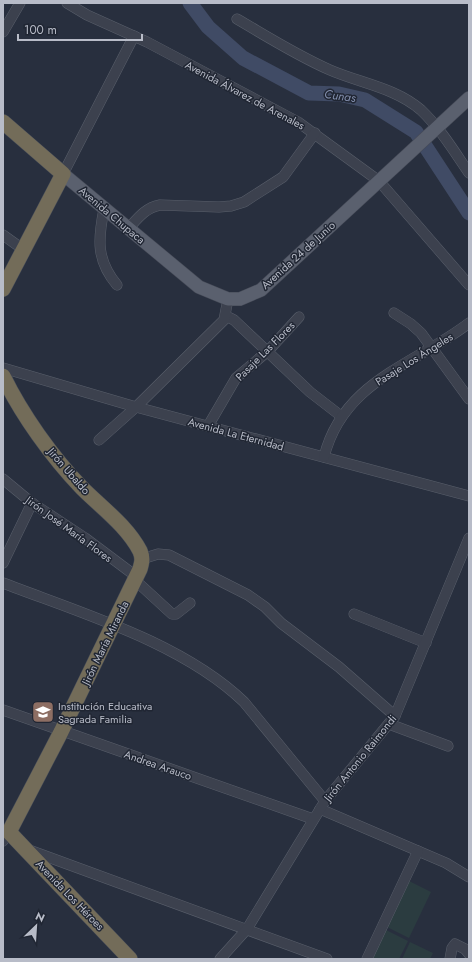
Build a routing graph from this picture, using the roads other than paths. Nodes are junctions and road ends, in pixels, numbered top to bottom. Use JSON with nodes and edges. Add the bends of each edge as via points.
{"nodes":[{"id":1,"x":20,"y":3,"type":"edge"},
{"id":2,"x":67,"y":3,"type":"edge"},
{"id":3,"x":237,"y":19,"type":"dead end"},
{"id":4,"x":3,"y":32,"type":"edge"},
{"id":5,"x":134,"y":36,"type":"junction"},
{"id":6,"x":469,"y":98,"type":"edge"},
{"id":7,"x":3,"y":122,"type":"edge"},
{"id":8,"x":435,"y":129,"type":"junction"},
{"id":9,"x":315,"y":133,"type":"junction"},
{"id":10,"x":469,"y":172,"type":"edge"},
{"id":11,"x":63,"y":174,"type":"junction"},
{"id":12,"x":379,"y":181,"type":"junction"},
{"id":13,"x":104,"y":209,"type":"junction"},
{"id":14,"x":128,"y":229,"type":"junction"},
{"id":15,"x":3,"y":235,"type":"edge"},
{"id":16,"x":24,"y":250,"type":"junction"},
{"id":17,"x":117,"y":285,"type":"dead end"},
{"id":18,"x":469,"y":285,"type":"edge"},
{"id":19,"x":3,"y":289,"type":"edge"},
{"id":20,"x":228,"y":299,"type":"junction"},
{"id":21,"x":394,"y":312,"type":"dead end"},
{"id":22,"x":226,"y":316,"type":"junction"},
{"id":23,"x":299,"y":317,"type":"dead end"},
{"id":24,"x":469,"y":323,"type":"edge"},
{"id":25,"x":432,"y":348,"type":"junction"},
{"id":26,"x":268,"y":351,"type":"junction"},
{"id":27,"x":3,"y":368,"type":"edge"},
{"id":28,"x":3,"y":376,"type":"edge"},
{"id":29,"x":469,"y":399,"type":"edge"},
{"id":30,"x":136,"y":407,"type":"junction"},
{"id":31,"x":341,"y":416,"type":"junction"},
{"id":32,"x":208,"y":426,"type":"junction"},
{"id":33,"x":99,"y":440,"type":"dead end"},
{"id":34,"x":324,"y":457,"type":"junction"},
{"id":35,"x":3,"y":479,"type":"edge"},
{"id":36,"x":469,"y":496,"type":"edge"},
{"id":37,"x":32,"y":502,"type":"junction"},
{"id":38,"x":469,"y":538,"type":"edge"},
{"id":39,"x":467,"y":552,"type":"edge"},
{"id":40,"x":142,"y":559,"type":"junction"},
{"id":41,"x":3,"y":563,"type":"edge"},
{"id":42,"x":136,"y":578,"type":"junction"},
{"id":43,"x":3,"y":583,"type":"edge"},
{"id":44,"x":190,"y":604,"type":"dead end"},
{"id":45,"x":354,"y":614,"type":"dead end"},
{"id":46,"x":114,"y":626,"type":"junction"},
{"id":47,"x":426,"y":643,"type":"junction"},
{"id":48,"x":3,"y":710,"type":"edge"},
{"id":49,"x":392,"y":720,"type":"junction"},
{"id":50,"x":61,"y":732,"type":"junction"},
{"id":51,"x":448,"y":746,"type":"dead end"},
{"id":52,"x":322,"y":805,"type":"junction"},
{"id":53,"x":313,"y":819,"type":"junction"},
{"id":54,"x":4,"y":832,"type":"edge"},
{"id":55,"x":25,"y":849,"type":"junction"},
{"id":56,"x":418,"y":850,"type":"junction"},
{"id":57,"x":469,"y":877,"type":"edge"},
{"id":58,"x":247,"y":928,"type":"junction"},
{"id":59,"x":469,"y":954,"type":"edge"},
{"id":60,"x":130,"y":959,"type":"edge"},
{"id":61,"x":220,"y":959,"type":"edge"},
{"id":62,"x":327,"y":959,"type":"edge"},
{"id":63,"x":367,"y":959,"type":"edge"},
{"id":64,"x":450,"y":959,"type":"edge"}],
"edges":[{"from":1,"to":4,"type":"street"},
{"from":2,"to":5,"type":"street","name":"Avenida Álvarez de Arenales"},
{"from":3,"to":8,"type":"street","via":[[285,49],[405,99],[421,110]]},
{"from":5,"to":9,"type":"street","name":"Avenida Álvarez de Arenales"},
{"from":5,"to":11,"type":"street"},
{"from":6,"to":8,"type":"main road","name":"Avenida 24 de Junio"},
{"from":7,"to":11,"type":"highway","name":"Avenida Chupaca"},
{"from":8,"to":10,"type":"street"},
{"from":8,"to":12,"type":"main road","name":"Avenida 24 de Junio"},
{"from":9,"to":12,"type":"street","name":"Avenida Álvarez de Arenales"},
{"from":9,"to":14,"type":"street","via":[[283,177],[244,202],[219,207],[151,206]]},
{"from":11,"to":13,"type":"main road","name":"Avenida Chupaca"},
{"from":11,"to":16,"type":"highway"},
{"from":12,"to":18,"type":"street","name":"Avenida Álvarez de Arenales"},
{"from":12,"to":20,"type":"main road","name":"Avenida 24 de Junio","via":[[262,290],[240,299]]},
{"from":13,"to":14,"type":"main road","name":"Avenida Chupaca"},
{"from":13,"to":17,"type":"street","via":[[99,244],[107,273]]},
{"from":14,"to":20,"type":"main road","name":"Avenida Chupaca","via":[[199,287]]},
{"from":15,"to":16,"type":"street"},
{"from":16,"to":19,"type":"highway"},
{"from":20,"to":22,"type":"street"},
{"from":21,"to":25,"type":"street","via":[[411,324]]},
{"from":22,"to":26,"type":"street","via":[[234,320]]},
{"from":22,"to":30,"type":"street"},
{"from":23,"to":26,"type":"street","name":"Pasaje Las Flores"},
{"from":24,"to":25,"type":"street","name":"Pasaje Los Ángeles"},
{"from":25,"to":29,"type":"street"},
{"from":25,"to":31,"type":"street","name":"Pasaje Los Ángeles","via":[[377,382],[354,400]]},
{"from":26,"to":31,"type":"street","via":[[310,392]]},
{"from":26,"to":32,"type":"street","name":"Pasaje Las Flores","via":[[236,378]]},
{"from":27,"to":30,"type":"street","name":"Avenida La Eternidad"},
{"from":28,"to":40,"type":"highway","name":"Jirón Ubaldo","via":[[56,458],[126,532],[140,551]]},
{"from":30,"to":32,"type":"street","name":"Avenida La Eternidad"},
{"from":30,"to":33,"type":"street"},
{"from":31,"to":34,"type":"street","name":"Pasaje Los Ángeles","via":[[330,437]]},
{"from":32,"to":34,"type":"street","name":"Avenida La Eternidad"},
{"from":34,"to":36,"type":"street","name":"Avenida La Eternidad"},
{"from":35,"to":37,"type":"street","name":"Jirón José María Flores"},
{"from":37,"to":41,"type":"street"},
{"from":37,"to":42,"type":"street","name":"Jirón José María Flores","via":[[85,538]]},
{"from":38,"to":39,"type":"street","name":"Jirón Antonio Raimondi"},
{"from":39,"to":47,"type":"street","name":"Jirón Antonio Raimondi"},
{"from":40,"to":42,"type":"highway","name":"Jirón María Miranda"},
{"from":40,"to":49,"type":"street","via":[[158,554],[169,554],[248,595],[265,606],[291,632],[339,667]]},
{"from":42,"to":44,"type":"street","name":"Jirón José María Flores","via":[[172,614]]},
{"from":42,"to":46,"type":"highway","name":"Jirón María Miranda"},
{"from":43,"to":46,"type":"street"},
{"from":45,"to":47,"type":"street"},
{"from":46,"to":50,"type":"highway","name":"Jirón María Miranda"},
{"from":46,"to":52,"type":"street","via":[[164,648],[231,689],[244,702]]},
{"from":47,"to":49,"type":"street","name":"Jirón Antonio Raimondi"},
{"from":48,"to":50,"type":"street","name":"Andrea Arauco"},
{"from":49,"to":51,"type":"street"},
{"from":49,"to":52,"type":"street","name":"Jirón Antonio Raimondi"},
{"from":50,"to":53,"type":"street","name":"Andrea Arauco"},
{"from":50,"to":54,"type":"highway","name":"Jirón María Miranda"},
{"from":52,"to":53,"type":"street","name":"Jirón Antonio Raimondi"},
{"from":52,"to":56,"type":"street"},
{"from":53,"to":58,"type":"street","name":"Jirón Antonio Raimondi"},
{"from":54,"to":55,"type":"highway","name":"Avenida Los Héroes"},
{"from":55,"to":58,"type":"street"},
{"from":55,"to":60,"type":"highway","name":"Avenida Los Héroes"},
{"from":56,"to":57,"type":"street"},
{"from":56,"to":63,"type":"street"},
{"from":58,"to":61,"type":"street","name":"Jirón Antonio Raimondi"},
{"from":58,"to":62,"type":"street"},
{"from":59,"to":64,"type":"street","via":[[455,944]]}]}
